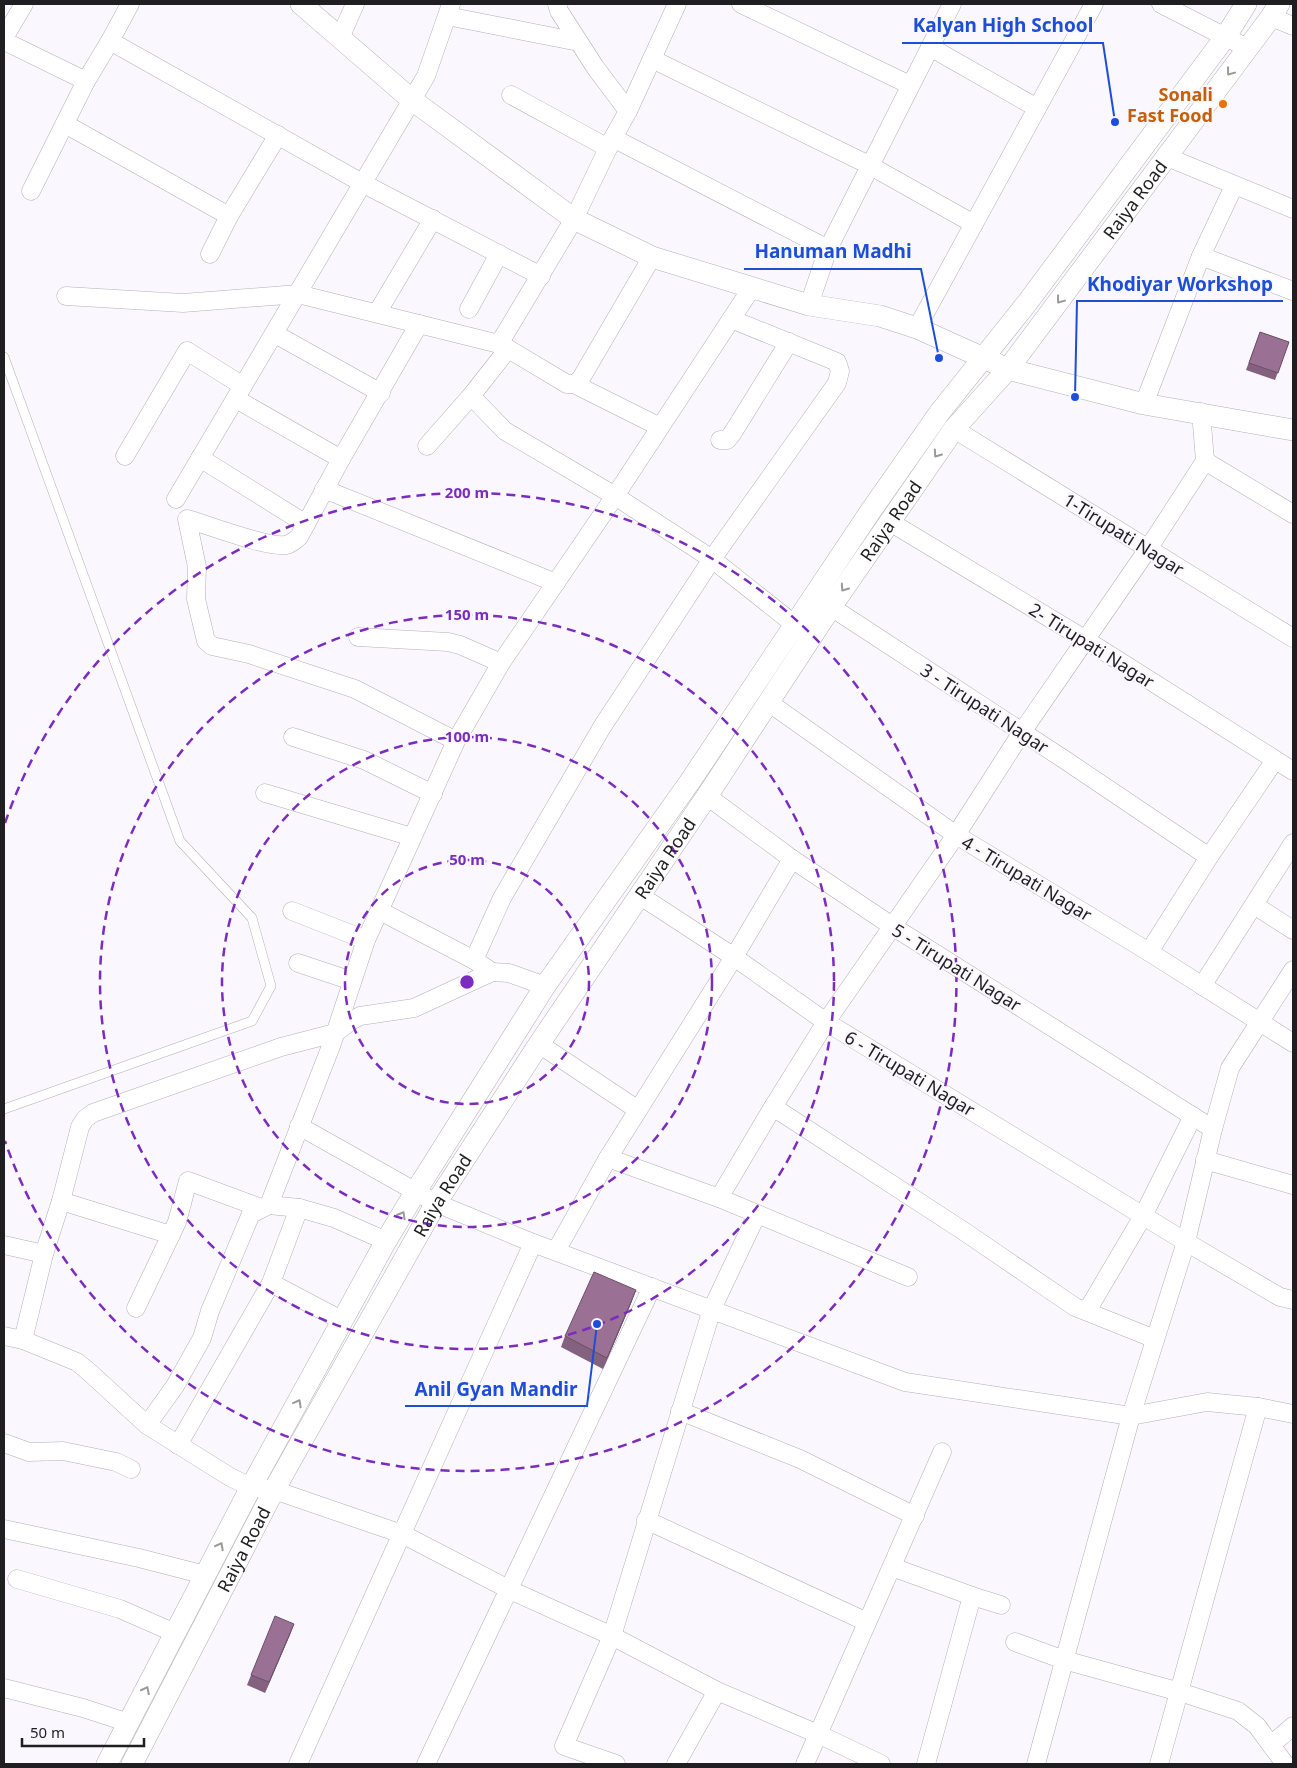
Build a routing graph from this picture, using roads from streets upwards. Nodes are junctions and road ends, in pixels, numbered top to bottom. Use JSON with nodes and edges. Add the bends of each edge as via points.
{"nodes":[{"id":1,"x":24,"y":4,"type":"edge"},
{"id":2,"x":130,"y":4,"type":"edge"},
{"id":3,"x":301,"y":4,"type":"edge"},
{"id":4,"x":355,"y":4,"type":"edge"},
{"id":5,"x":557,"y":4,"type":"edge"},
{"id":6,"x":677,"y":4,"type":"edge"},
{"id":7,"x":741,"y":4,"type":"edge"},
{"id":8,"x":952,"y":4,"type":"edge"},
{"id":9,"x":1094,"y":4,"type":"edge"},
{"id":10,"x":1161,"y":4,"type":"edge"},
{"id":11,"x":1246,"y":4,"type":"edge"},
{"id":12,"x":449,"y":10,"type":"edge"},
{"id":13,"x":1275,"y":10,"type":"edge"},
{"id":14,"x":1293,"y":26,"type":"edge"},
{"id":15,"x":1226,"y":36,"type":"junction"},
{"id":16,"x":340,"y":38,"type":"junction"},
{"id":17,"x":4,"y":40,"type":"edge"},
{"id":18,"x":110,"y":41,"type":"junction"},
{"id":19,"x":579,"y":42,"type":"junction"},
{"id":20,"x":930,"y":47,"type":"junction"},
{"id":21,"x":1248,"y":48,"type":"junction"},
{"id":22,"x":652,"y":59,"type":"junction"},
{"id":23,"x":86,"y":81,"type":"junction"},
{"id":24,"x":910,"y":85,"type":"junction"},
{"id":25,"x":511,"y":95,"type":"dead end"},
{"id":26,"x":412,"y":100,"type":"junction"},
{"id":27,"x":1037,"y":108,"type":"junction"},
{"id":28,"x":628,"y":111,"type":"junction"},
{"id":29,"x":64,"y":124,"type":"junction"},
{"id":30,"x":278,"y":135,"type":"junction"},
{"id":31,"x":611,"y":143,"type":"junction"},
{"id":32,"x":1167,"y":156,"type":"junction"},
{"id":33,"x":870,"y":165,"type":"junction"},
{"id":34,"x":364,"y":184,"type":"junction"},
{"id":35,"x":1234,"y":186,"type":"junction"},
{"id":36,"x":32,"y":191,"type":"dead end"},
{"id":37,"x":1293,"y":209,"type":"edge"},
{"id":38,"x":229,"y":216,"type":"junction"},
{"id":39,"x":574,"y":219,"type":"junction"},
{"id":40,"x":433,"y":220,"type":"junction"},
{"id":41,"x":974,"y":224,"type":"junction"},
{"id":42,"x":828,"y":249,"type":"junction"},
{"id":43,"x":210,"y":254,"type":"dead end"},
{"id":44,"x":499,"y":254,"type":"junction"},
{"id":45,"x":1201,"y":256,"type":"junction"},
{"id":46,"x":652,"y":257,"type":"junction"},
{"id":47,"x":541,"y":276,"type":"junction"},
{"id":48,"x":751,"y":289,"type":"junction"},
{"id":49,"x":1293,"y":291,"type":"edge"},
{"id":50,"x":298,"y":294,"type":"junction"},
{"id":51,"x":66,"y":296,"type":"dead end"},
{"id":52,"x":810,"y":305,"type":"junction"},
{"id":53,"x":469,"y":309,"type":"dead end"},
{"id":54,"x":377,"y":313,"type":"junction"},
{"id":55,"x":731,"y":319,"type":"junction"},
{"id":56,"x":419,"y":324,"type":"junction"},
{"id":57,"x":917,"y":328,"type":"junction"},
{"id":58,"x":275,"y":334,"type":"junction"},
{"id":59,"x":789,"y":342,"type":"junction"},
{"id":60,"x":504,"y":346,"type":"junction"},
{"id":61,"x":982,"y":358,"type":"junction"},
{"id":62,"x":1008,"y":369,"type":"junction"},
{"id":63,"x":574,"y":384,"type":"junction"},
{"id":64,"x":240,"y":393,"type":"junction"},
{"id":65,"x":380,"y":393,"type":"junction"},
{"id":66,"x":471,"y":396,"type":"junction"},
{"id":67,"x":1144,"y":404,"type":"junction"},
{"id":68,"x":1201,"y":412,"type":"junction"},
{"id":69,"x":660,"y":427,"type":"junction"},
{"id":70,"x":954,"y":429,"type":"junction"},
{"id":71,"x":1293,"y":430,"type":"edge"},
{"id":72,"x":720,"y":440,"type":"dead end"},
{"id":73,"x":427,"y":446,"type":"dead end"},
{"id":74,"x":125,"y":456,"type":"dead end"},
{"id":75,"x":200,"y":458,"type":"junction"},
{"id":76,"x":341,"y":459,"type":"junction"},
{"id":77,"x":1204,"y":461,"type":"junction"},
{"id":78,"x":324,"y":489,"type":"junction"},
{"id":79,"x":615,"y":496,"type":"junction"},
{"id":80,"x":176,"y":499,"type":"dead end"},
{"id":81,"x":1293,"y":514,"type":"edge"},
{"id":82,"x":890,"y":522,"type":"junction"},
{"id":83,"x":306,"y":524,"type":"junction"},
{"id":84,"x":1148,"y":549,"type":"junction"},
{"id":85,"x":712,"y":559,"type":"junction"},
{"id":86,"x":556,"y":583,"type":"junction"},
{"id":87,"x":831,"y":608,"type":"junction"},
{"id":88,"x":794,"y":625,"type":"junction"},
{"id":89,"x":358,"y":637,"type":"dead end"},
{"id":90,"x":812,"y":637,"type":"junction"},
{"id":91,"x":1293,"y":638,"type":"edge"},
{"id":92,"x":1086,"y":640,"type":"junction"},
{"id":93,"x":501,"y":663,"type":"junction"},
{"id":94,"x":768,"y":702,"type":"junction"},
{"id":95,"x":1022,"y":732,"type":"junction"},
{"id":96,"x":294,"y":737,"type":"dead end"},
{"id":97,"x":456,"y":741,"type":"junction"},
{"id":98,"x":1275,"y":760,"type":"junction"},
{"id":99,"x":1293,"y":771,"type":"edge"},
{"id":100,"x":265,"y":793,"type":"dead end"},
{"id":101,"x":433,"y":794,"type":"junction"},
{"id":102,"x":707,"y":796,"type":"junction"},
{"id":103,"x":956,"y":835,"type":"junction"},
{"id":104,"x":412,"y":837,"type":"junction"},
{"id":105,"x":1293,"y":843,"type":"edge"},
{"id":106,"x":1210,"y":857,"type":"junction"},
{"id":107,"x":792,"y":859,"type":"junction"},
{"id":108,"x":639,"y":895,"type":"junction"},
{"id":109,"x":1254,"y":904,"type":"junction"},
{"id":110,"x":292,"y":911,"type":"dead end"},
{"id":111,"x":380,"y":911,"type":"junction"},
{"id":112,"x":892,"y":926,"type":"junction"},
{"id":113,"x":1293,"y":930,"type":"edge"},
{"id":114,"x":366,"y":940,"type":"junction"},
{"id":115,"x":1149,"y":952,"type":"junction"},
{"id":116,"x":734,"y":957,"type":"junction"},
{"id":117,"x":474,"y":960,"type":"junction"},
{"id":118,"x":298,"y":963,"type":"dead end"},
{"id":119,"x":1293,"y":970,"type":"edge"},
{"id":120,"x":492,"y":972,"type":"junction"},
{"id":121,"x":352,"y":981,"type":"junction"},
{"id":122,"x":545,"y":986,"type":"junction"},
{"id":123,"x":1202,"y":986,"type":"junction"},
{"id":124,"x":826,"y":1022,"type":"junction"},
{"id":125,"x":1259,"y":1023,"type":"junction"},
{"id":126,"x":335,"y":1033,"type":"junction"},
{"id":127,"x":1293,"y":1043,"type":"edge"},
{"id":128,"x":539,"y":1044,"type":"junction"},
{"id":129,"x":773,"y":1107,"type":"junction"},
{"id":130,"x":638,"y":1110,"type":"junction"},
{"id":131,"x":1193,"y":1116,"type":"junction"},
{"id":132,"x":299,"y":1126,"type":"junction"},
{"id":133,"x":1213,"y":1129,"type":"junction"},
{"id":134,"x":608,"y":1158,"type":"junction"},
{"id":135,"x":1205,"y":1160,"type":"junction"},
{"id":136,"x":1293,"y":1185,"type":"edge"},
{"id":137,"x":416,"y":1191,"type":"junction"},
{"id":138,"x":719,"y":1198,"type":"junction"},
{"id":139,"x":60,"y":1201,"type":"junction"},
{"id":140,"x":436,"y":1203,"type":"junction"},
{"id":141,"x":265,"y":1206,"type":"junction"},
{"id":142,"x":299,"y":1208,"type":"junction"},
{"id":143,"x":757,"y":1214,"type":"junction"},
{"id":144,"x":1144,"y":1216,"type":"junction"},
{"id":145,"x":171,"y":1235,"type":"junction"},
{"id":146,"x":386,"y":1241,"type":"junction"},
{"id":147,"x":1186,"y":1242,"type":"junction"},
{"id":148,"x":533,"y":1243,"type":"junction"},
{"id":149,"x":4,"y":1245,"type":"edge"},
{"id":150,"x":556,"y":1251,"type":"junction"},
{"id":151,"x":44,"y":1254,"type":"junction"},
{"id":152,"x":908,"y":1277,"type":"dead end"},
{"id":153,"x":271,"y":1283,"type":"junction"},
{"id":154,"x":652,"y":1287,"type":"junction"},
{"id":155,"x":1293,"y":1300,"type":"edge"},
{"id":156,"x":136,"y":1308,"type":"dead end"},
{"id":157,"x":712,"y":1309,"type":"junction"},
{"id":158,"x":1087,"y":1311,"type":"junction"},
{"id":159,"x":343,"y":1321,"type":"junction"},
{"id":160,"x":4,"y":1336,"type":"edge"},
{"id":161,"x":1155,"y":1339,"type":"junction"},
{"id":162,"x":23,"y":1340,"type":"junction"},
{"id":163,"x":1258,"y":1407,"type":"junction"},
{"id":164,"x":680,"y":1411,"type":"junction"},
{"id":165,"x":1293,"y":1414,"type":"edge"},
{"id":166,"x":1131,"y":1416,"type":"junction"},
{"id":167,"x":147,"y":1425,"type":"junction"},
{"id":168,"x":4,"y":1443,"type":"edge"},
{"id":169,"x":178,"y":1445,"type":"junction"},
{"id":170,"x":942,"y":1452,"type":"dead end"},
{"id":171,"x":131,"y":1469,"type":"dead end"},
{"id":172,"x":251,"y":1487,"type":"junction"},
{"id":173,"x":274,"y":1490,"type":"junction"},
{"id":174,"x":915,"y":1516,"type":"junction"},
{"id":175,"x":646,"y":1520,"type":"junction"},
{"id":176,"x":4,"y":1529,"type":"edge"},
{"id":177,"x":402,"y":1534,"type":"junction"},
{"id":178,"x":892,"y":1567,"type":"junction"},
{"id":179,"x":205,"y":1575,"type":"junction"},
{"id":180,"x":17,"y":1579,"type":"dead end"},
{"id":181,"x":510,"y":1590,"type":"junction"},
{"id":182,"x":972,"y":1596,"type":"junction"},
{"id":183,"x":1001,"y":1604,"type":"dead end"},
{"id":184,"x":867,"y":1622,"type":"junction"},
{"id":185,"x":175,"y":1633,"type":"junction"},
{"id":186,"x":612,"y":1636,"type":"junction"},
{"id":187,"x":1015,"y":1642,"type":"dead end"},
{"id":188,"x":1064,"y":1660,"type":"junction"},
{"id":189,"x":4,"y":1688,"type":"edge"},
{"id":190,"x":717,"y":1691,"type":"junction"},
{"id":191,"x":1180,"y":1692,"type":"junction"},
{"id":192,"x":129,"y":1722,"type":"junction"},
{"id":193,"x":1293,"y":1726,"type":"edge"},
{"id":194,"x":818,"y":1734,"type":"junction"},
{"id":195,"x":1271,"y":1745,"type":"junction"},
{"id":196,"x":107,"y":1764,"type":"edge"},
{"id":197,"x":132,"y":1764,"type":"edge"},
{"id":198,"x":298,"y":1764,"type":"edge"},
{"id":199,"x":426,"y":1764,"type":"edge"},
{"id":200,"x":616,"y":1764,"type":"edge"},
{"id":201,"x":676,"y":1764,"type":"edge"},
{"id":202,"x":805,"y":1764,"type":"edge"},
{"id":203,"x":881,"y":1764,"type":"edge"},
{"id":204,"x":926,"y":1764,"type":"edge"},
{"id":205,"x":1036,"y":1764,"type":"edge"},
{"id":206,"x":1159,"y":1764,"type":"edge"},
{"id":207,"x":1285,"y":1764,"type":"edge"}],
"edges":[{"from":1,"to":17,"type":"street"},
{"from":2,"to":18,"type":"street"},
{"from":3,"to":16,"type":"street"},
{"from":4,"to":16,"type":"street"},
{"from":5,"to":19,"type":"street","via":[[558,11]]},
{"from":6,"to":22,"type":"street"},
{"from":7,"to":24,"type":"street"},
{"from":8,"to":20,"type":"street"},
{"from":9,"to":27,"type":"street"},
{"from":10,"to":15,"type":"street"},
{"from":11,"to":15,"type":"street","name":"Raiya Road"},
{"from":12,"to":19,"type":"street"},
{"from":12,"to":26,"type":"street","via":[[426,76]]},
{"from":13,"to":14,"type":"street"},
{"from":13,"to":21,"type":"street","name":"Raiya Road"},
{"from":15,"to":21,"type":"street"},
{"from":15,"to":61,"type":"street","name":"Raiya Road","via":[[1033,295]]},
{"from":16,"to":26,"type":"street"},
{"from":17,"to":23,"type":"street"},
{"from":18,"to":23,"type":"street"},
{"from":18,"to":30,"type":"street"},
{"from":19,"to":28,"type":"street"},
{"from":20,"to":24,"type":"street"},
{"from":20,"to":27,"type":"street"},
{"from":21,"to":32,"type":"street","name":"Raiya Road","one_way":true},
{"from":22,"to":28,"type":"street"},
{"from":22,"to":33,"type":"street"},
{"from":23,"to":29,"type":"street"},
{"from":24,"to":33,"type":"street"},
{"from":25,"to":31,"type":"street"},
{"from":26,"to":34,"type":"street"},
{"from":26,"to":39,"type":"street"},
{"from":27,"to":41,"type":"street"},
{"from":28,"to":31,"type":"street"},
{"from":29,"to":36,"type":"street"},
{"from":29,"to":38,"type":"street"},
{"from":30,"to":34,"type":"street"},
{"from":30,"to":38,"type":"street"},
{"from":31,"to":39,"type":"street"},
{"from":31,"to":42,"type":"street"},
{"from":32,"to":35,"type":"street"},
{"from":32,"to":62,"type":"street","name":"Raiya Road","one_way":true},
{"from":33,"to":41,"type":"street"},
{"from":33,"to":42,"type":"street"},
{"from":34,"to":40,"type":"street"},
{"from":34,"to":50,"type":"street"},
{"from":35,"to":37,"type":"street"},
{"from":35,"to":45,"type":"street"},
{"from":38,"to":43,"type":"street"},
{"from":39,"to":46,"type":"street"},
{"from":39,"to":47,"type":"street"},
{"from":40,"to":44,"type":"street"},
{"from":40,"to":54,"type":"street"},
{"from":41,"to":57,"type":"street"},
{"from":42,"to":52,"type":"street"},
{"from":44,"to":47,"type":"street"},
{"from":44,"to":53,"type":"street"},
{"from":45,"to":49,"type":"street"},
{"from":45,"to":67,"type":"street"},
{"from":46,"to":48,"type":"street"},
{"from":46,"to":63,"type":"street","via":[[580,380]]},
{"from":47,"to":60,"type":"street"},
{"from":48,"to":52,"type":"street"},
{"from":48,"to":55,"type":"street"},
{"from":50,"to":51,"type":"street","via":[[183,303]]},
{"from":50,"to":54,"type":"street"},
{"from":50,"to":58,"type":"street"},
{"from":52,"to":57,"type":"street","via":[[880,316]]},
{"from":54,"to":56,"type":"street"},
{"from":55,"to":59,"type":"street"},
{"from":55,"to":69,"type":"street"},
{"from":56,"to":60,"type":"street"},
{"from":56,"to":65,"type":"street"},
{"from":57,"to":61,"type":"street"},
{"from":58,"to":64,"type":"street"},
{"from":58,"to":65,"type":"street"},
{"from":59,"to":72,"type":"street","via":[[732,434],[727,440]]},
{"from":59,"to":85,"type":"street","via":[[837,362],[840,372],[837,383]]},
{"from":60,"to":63,"type":"street","via":[[567,384]]},
{"from":60,"to":66,"type":"street"},
{"from":61,"to":62,"type":"street"},
{"from":61,"to":88,"type":"street","name":"Raiya Road","via":[[940,412]]},
{"from":62,"to":67,"type":"street"},
{"from":62,"to":70,"type":"street","name":"Raiya Road"},
{"from":63,"to":69,"type":"street"},
{"from":64,"to":74,"type":"street","via":[[187,351]]},
{"from":64,"to":75,"type":"street"},
{"from":64,"to":76,"type":"street"},
{"from":65,"to":76,"type":"street"},
{"from":66,"to":73,"type":"street"},
{"from":66,"to":79,"type":"street","via":[[505,431]]},
{"from":67,"to":68,"type":"street"},
{"from":68,"to":71,"type":"street"},
{"from":68,"to":77,"type":"street"},
{"from":69,"to":79,"type":"street"},
{"from":70,"to":82,"type":"street","name":"Raiya Road","one_way":true},
{"from":70,"to":84,"type":"street","name":"1-Tirupati Nagar"},
{"from":75,"to":80,"type":"street"},
{"from":75,"to":83,"type":"street"},
{"from":76,"to":78,"type":"street"},
{"from":77,"to":81,"type":"street"},
{"from":77,"to":84,"type":"street"},
{"from":78,"to":83,"type":"street"},
{"from":78,"to":86,"type":"street"},
{"from":79,"to":85,"type":"street"},
{"from":79,"to":86,"type":"street"},
{"from":82,"to":87,"type":"street","name":"Raiya Road","one_way":true},
{"from":82,"to":92,"type":"street","name":"2- Tirupati Nagar"},
{"from":83,"to":97,"type":"street","via":[[299,537],[285,545],[263,542],[187,519],[198,567],[196,599],[206,641],[212,646],[249,654],[355,689]]},
{"from":84,"to":91,"type":"street","name":"1-Tirupati Nagar"},
{"from":84,"to":92,"type":"street"},
{"from":85,"to":88,"type":"street"},
{"from":85,"to":117,"type":"street","via":[[602,727],[502,898]]},
{"from":86,"to":93,"type":"street"},
{"from":87,"to":90,"type":"street","name":"Raiya Road"},
{"from":87,"to":95,"type":"street","name":"3 - Tirupati Nagar"},
{"from":88,"to":90,"type":"street"},
{"from":88,"to":122,"type":"street","name":"Raiya Road","via":[[691,780]]},
{"from":89,"to":93,"type":"street","via":[[448,642]]},
{"from":90,"to":94,"type":"street","name":"Raiya Road"},
{"from":92,"to":95,"type":"street"},
{"from":92,"to":98,"type":"street","name":"2- Tirupati Nagar"},
{"from":93,"to":97,"type":"street"},
{"from":94,"to":102,"type":"street","name":"Raiya Road"},
{"from":94,"to":103,"type":"street","name":"4 - Tirupati Nagar"},
{"from":95,"to":103,"type":"street"},
{"from":95,"to":106,"type":"street","name":"3 - Tirupati Nagar"},
{"from":96,"to":101,"type":"street","via":[[364,760]]},
{"from":97,"to":101,"type":"street"},
{"from":98,"to":99,"type":"street","name":"2- Tirupati Nagar"},
{"from":98,"to":106,"type":"street"},
{"from":100,"to":104,"type":"street"},
{"from":101,"to":104,"type":"street"},
{"from":102,"to":107,"type":"street","name":"5 - Tirupati Nagar"},
{"from":102,"to":108,"type":"street","name":"Raiya Road"},
{"from":103,"to":112,"type":"street"},
{"from":103,"to":115,"type":"street","name":"4 - Tirupati Nagar"},
{"from":104,"to":111,"type":"street"},
{"from":105,"to":109,"type":"street"},
{"from":106,"to":115,"type":"street"},
{"from":107,"to":112,"type":"street","name":"5 - Tirupati Nagar"},
{"from":107,"to":116,"type":"street"},
{"from":108,"to":116,"type":"street","name":"6 - Tirupati Nagar"},
{"from":108,"to":128,"type":"street","name":"Raiya Road"},
{"from":109,"to":113,"type":"street"},
{"from":109,"to":123,"type":"street"},
{"from":110,"to":114,"type":"street"},
{"from":111,"to":114,"type":"street"},
{"from":111,"to":117,"type":"street"},
{"from":112,"to":124,"type":"street"},
{"from":112,"to":131,"type":"street","name":"5 - Tirupati Nagar"},
{"from":114,"to":121,"type":"street"},
{"from":115,"to":123,"type":"street","name":"4 - Tirupati Nagar"},
{"from":116,"to":124,"type":"street","name":"6 - Tirupati Nagar"},
{"from":116,"to":130,"type":"street"},
{"from":117,"to":120,"type":"street"},
{"from":118,"to":121,"type":"street"},
{"from":119,"to":125,"type":"street"},
{"from":120,"to":122,"type":"street","via":[[509,973]]},
{"from":120,"to":126,"type":"street","via":[[414,1008],[360,1016]]},
{"from":121,"to":126,"type":"street"},
{"from":122,"to":137,"type":"street","name":"Raiya Road"},
{"from":123,"to":125,"type":"street","name":"4 - Tirupati Nagar"},
{"from":124,"to":129,"type":"street"},
{"from":124,"to":144,"type":"street","name":"6 - Tirupati Nagar"},
{"from":125,"to":127,"type":"street","name":"4 - Tirupati Nagar"},
{"from":125,"to":133,"type":"street","via":[[1230,1068]]},
{"from":126,"to":132,"type":"street"},
{"from":126,"to":139,"type":"street","via":[[281,1047],[93,1113],[80,1127]]},
{"from":128,"to":130,"type":"street"},
{"from":128,"to":140,"type":"street","name":"Raiya Road"},
{"from":129,"to":138,"type":"street"},
{"from":129,"to":158,"type":"street","via":[[1076,1307]]},
{"from":130,"to":134,"type":"street"},
{"from":131,"to":133,"type":"street","name":"5 - Tirupati Nagar"},
{"from":131,"to":144,"type":"street"},
{"from":132,"to":137,"type":"street"},
{"from":132,"to":141,"type":"street"},
{"from":133,"to":135,"type":"street"},
{"from":134,"to":138,"type":"street"},
{"from":134,"to":150,"type":"street"},
{"from":135,"to":136,"type":"street"},
{"from":135,"to":147,"type":"street"},
{"from":137,"to":140,"type":"street"},
{"from":146,"to":137,"type":"street","name":"Raiya Road","one_way":true},
{"from":138,"to":143,"type":"street"},
{"from":139,"to":145,"type":"street"},
{"from":139,"to":151,"type":"street"},
{"from":140,"to":148,"type":"street"},
{"from":140,"to":173,"type":"street","name":"Raiya Road"},
{"from":141,"to":142,"type":"street"},
{"from":141,"to":145,"type":"street","via":[[188,1181]]},
{"from":141,"to":167,"type":"street","via":[[251,1214],[202,1338],[175,1386]]},
{"from":142,"to":146,"type":"street","via":[[334,1218]]},
{"from":142,"to":153,"type":"street"},
{"from":143,"to":152,"type":"street"},
{"from":143,"to":157,"type":"street"},
{"from":144,"to":147,"type":"street","name":"6 - Tirupati Nagar"},
{"from":144,"to":158,"type":"street"},
{"from":145,"to":156,"type":"street"},
{"from":146,"to":159,"type":"street","name":"Raiya Road"},
{"from":147,"to":155,"type":"street","name":"6 - Tirupati Nagar","via":[[1280,1296]]},
{"from":147,"to":161,"type":"street"},
{"from":148,"to":150,"type":"street"},
{"from":148,"to":177,"type":"street"},
{"from":149,"to":151,"type":"street"},
{"from":150,"to":154,"type":"street"},
{"from":151,"to":162,"type":"street"},
{"from":153,"to":159,"type":"street"},
{"from":153,"to":169,"type":"street"},
{"from":154,"to":157,"type":"street"},
{"from":154,"to":181,"type":"street"},
{"from":157,"to":164,"type":"street"},
{"from":157,"to":166,"type":"street","via":[[905,1382]]},
{"from":158,"to":161,"type":"street"},
{"from":172,"to":159,"type":"street","name":"Raiya Road","one_way":true},
{"from":160,"to":162,"type":"street"},
{"from":161,"to":166,"type":"street"},
{"from":162,"to":167,"type":"street","via":[[77,1362]]},
{"from":163,"to":165,"type":"street"},
{"from":163,"to":166,"type":"street","via":[[1207,1402]]},
{"from":163,"to":191,"type":"street"},
{"from":164,"to":174,"type":"street","via":[[800,1459]]},
{"from":164,"to":175,"type":"street"},
{"from":166,"to":188,"type":"street"},
{"from":167,"to":169,"type":"street"},
{"from":168,"to":171,"type":"street","via":[[29,1452],[63,1451],[116,1462]]},
{"from":169,"to":172,"type":"street"},
{"from":170,"to":174,"type":"street"},
{"from":172,"to":173,"type":"street"},
{"from":179,"to":172,"type":"street","name":"Raiya Road","one_way":true},
{"from":173,"to":177,"type":"street"},
{"from":173,"to":197,"type":"street","name":"Raiya Road"},
{"from":174,"to":178,"type":"street"},
{"from":175,"to":184,"type":"street"},
{"from":175,"to":186,"type":"street"},
{"from":176,"to":179,"type":"street"},
{"from":177,"to":181,"type":"street"},
{"from":177,"to":198,"type":"street"},
{"from":178,"to":182,"type":"street"},
{"from":178,"to":184,"type":"street"},
{"from":179,"to":185,"type":"street","name":"Raiya Road"},
{"from":180,"to":185,"type":"street","via":[[120,1609]]},
{"from":181,"to":186,"type":"street"},
{"from":181,"to":199,"type":"street"},
{"from":182,"to":183,"type":"street"},
{"from":182,"to":204,"type":"street"},
{"from":184,"to":194,"type":"street"},
{"from":192,"to":185,"type":"street","name":"Raiya Road","one_way":true},
{"from":186,"to":190,"type":"street"},
{"from":186,"to":200,"type":"street","via":[[564,1746]]},
{"from":187,"to":188,"type":"street"},
{"from":188,"to":191,"type":"street"},
{"from":188,"to":205,"type":"street"},
{"from":189,"to":192,"type":"street"},
{"from":190,"to":194,"type":"street"},
{"from":190,"to":201,"type":"street"},
{"from":191,"to":195,"type":"street","via":[[1238,1711],[1258,1726]]},
{"from":191,"to":206,"type":"street"},
{"from":192,"to":196,"type":"street","name":"Raiya Road"},
{"from":193,"to":195,"type":"street"},
{"from":194,"to":202,"type":"street"},
{"from":194,"to":203,"type":"street"},
{"from":195,"to":207,"type":"street"}]}
